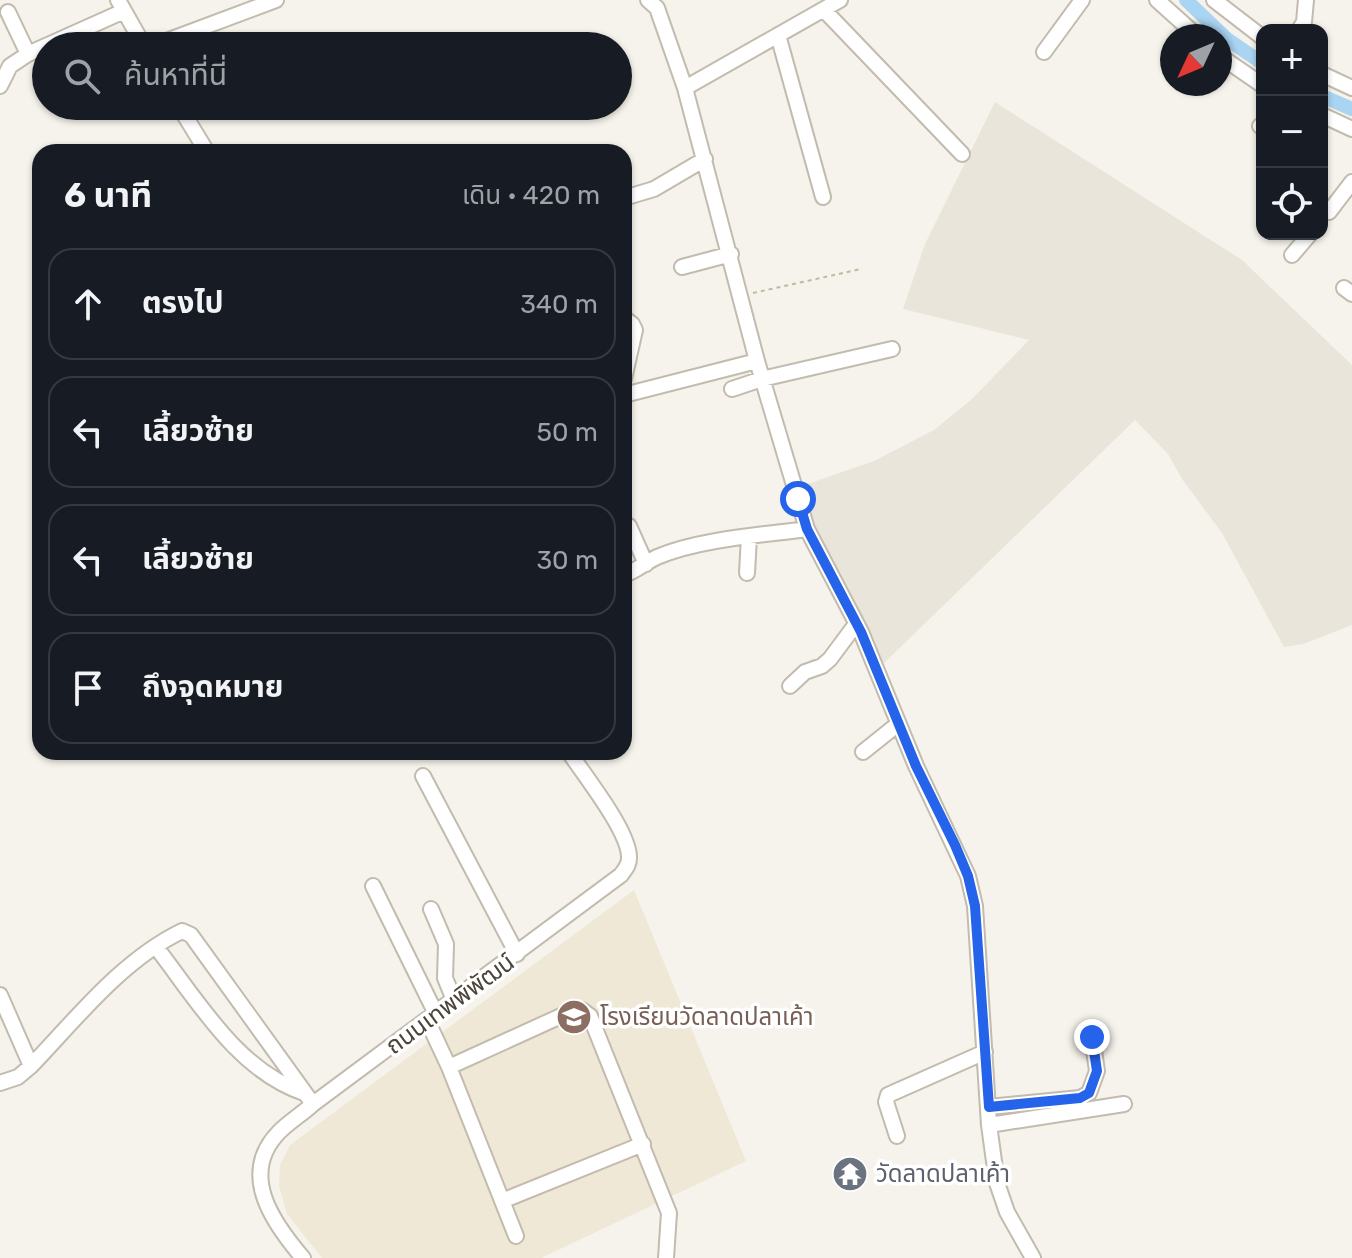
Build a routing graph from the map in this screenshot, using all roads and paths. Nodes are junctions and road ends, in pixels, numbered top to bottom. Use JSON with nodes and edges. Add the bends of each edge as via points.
{"nodes":[{"id":1,"x":276,"y":0,"type":"edge"},
{"id":2,"x":840,"y":0,"type":"edge"},
{"id":3,"x":1082,"y":0,"type":"edge"},
{"id":4,"x":1157,"y":0,"type":"edge"},
{"id":5,"x":1214,"y":0,"type":"edge"},
{"id":6,"x":1306,"y":0,"type":"edge"},
{"id":7,"x":656,"y":3,"type":"edge"},
{"id":8,"x":121,"y":6,"type":"edge"},
{"id":9,"x":824,"y":10,"type":"junction"},
{"id":10,"x":8,"y":12,"type":"dead end"},
{"id":11,"x":1184,"y":24,"type":"edge"},
{"id":12,"x":1303,"y":24,"type":"edge"},
{"id":13,"x":71,"y":32,"type":"edge"},
{"id":14,"x":136,"y":32,"type":"edge"},
{"id":15,"x":190,"y":32,"type":"edge"},
{"id":16,"x":1256,"y":32,"type":"edge"},
{"id":17,"x":778,"y":35,"type":"junction"},
{"id":18,"x":32,"y":52,"type":"edge"},
{"id":19,"x":1044,"y":52,"type":"dead end"},
{"id":20,"x":28,"y":54,"type":"junction"},
{"id":21,"x":1232,"y":64,"type":"edge"},
{"id":22,"x":1328,"y":77,"type":"edge"},
{"id":23,"x":1256,"y":81,"type":"edge"},
{"id":24,"x":0,"y":86,"type":"edge"},
{"id":25,"x":685,"y":88,"type":"junction"},
{"id":26,"x":1352,"y":88,"type":"edge"},
{"id":27,"x":1328,"y":117,"type":"edge"},
{"id":28,"x":188,"y":120,"type":"edge"},
{"id":29,"x":1352,"y":129,"type":"edge"},
{"id":30,"x":202,"y":144,"type":"edge"},
{"id":31,"x":962,"y":154,"type":"dead end"},
{"id":32,"x":705,"y":159,"type":"junction"},
{"id":33,"x":1352,"y":182,"type":"edge"},
{"id":34,"x":632,"y":196,"type":"edge"},
{"id":35,"x":823,"y":197,"type":"dead end"},
{"id":36,"x":1329,"y":212,"type":"dead end"},
{"id":37,"x":1305,"y":240,"type":"edge"},
{"id":38,"x":731,"y":254,"type":"junction"},
{"id":39,"x":1292,"y":255,"type":"dead end"},
{"id":40,"x":682,"y":267,"type":"dead end"},
{"id":41,"x":861,"y":269,"type":"dead end"},
{"id":42,"x":741,"y":296,"type":"junction"},
{"id":43,"x":632,"y":324,"type":"edge"},
{"id":44,"x":632,"y":343,"type":"edge"},
{"id":45,"x":892,"y":349,"type":"dead end"},
{"id":46,"x":757,"y":361,"type":"junction"},
{"id":47,"x":762,"y":379,"type":"junction"},
{"id":48,"x":732,"y":389,"type":"dead end"},
{"id":49,"x":632,"y":393,"type":"edge"},
{"id":50,"x":807,"y":529,"type":"junction"},
{"id":51,"x":632,"y":533,"type":"edge"},
{"id":52,"x":749,"y":537,"type":"junction"},
{"id":53,"x":646,"y":564,"type":"junction"},
{"id":54,"x":632,"y":571,"type":"edge"},
{"id":55,"x":747,"y":573,"type":"dead end"},
{"id":56,"x":856,"y":624,"type":"junction"},
{"id":57,"x":790,"y":686,"type":"dead end"},
{"id":58,"x":898,"y":724,"type":"junction"},
{"id":59,"x":863,"y":752,"type":"dead end"},
{"id":60,"x":574,"y":760,"type":"edge"},
{"id":61,"x":423,"y":776,"type":"dead end"},
{"id":62,"x":373,"y":886,"type":"dead end"},
{"id":63,"x":431,"y":909,"type":"dead end"},
{"id":64,"x":156,"y":947,"type":"junction"},
{"id":65,"x":517,"y":954,"type":"junction"},
{"id":66,"x":0,"y":995,"type":"edge"},
{"id":67,"x":454,"y":1000,"type":"junction"},
{"id":68,"x":432,"y":1017,"type":"junction"},
{"id":69,"x":1092,"y":1037,"type":"dead end"},
{"id":70,"x":985,"y":1052,"type":"junction"},
{"id":71,"x":31,"y":1066,"type":"junction"},
{"id":72,"x":449,"y":1067,"type":"junction"},
{"id":73,"x":0,"y":1083,"type":"edge"},
{"id":74,"x":309,"y":1099,"type":"junction"},
{"id":75,"x":1124,"y":1104,"type":"dead end"},
{"id":76,"x":989,"y":1107,"type":"junction"},
{"id":77,"x":989,"y":1125,"type":"junction"},
{"id":78,"x":897,"y":1136,"type":"dead end"},
{"id":79,"x":643,"y":1144,"type":"junction"},
{"id":80,"x":502,"y":1201,"type":"junction"},
{"id":81,"x":516,"y":1236,"type":"dead end"},
{"id":82,"x":303,"y":1258,"type":"edge"},
{"id":83,"x":666,"y":1258,"type":"edge"},
{"id":84,"x":1033,"y":1258,"type":"edge"}],
"edges":[{"from":1,"to":15,"type":"street"},
{"from":2,"to":9,"type":"street"},
{"from":3,"to":19,"type":"street"},
{"from":4,"to":11,"type":"street"},
{"from":5,"to":16,"type":"street"},
{"from":6,"to":12,"type":"street"},
{"from":7,"to":25,"type":"street"},
{"from":8,"to":13,"type":"street"},
{"from":8,"to":14,"type":"street"},
{"from":9,"to":17,"type":"street"},
{"from":9,"to":31,"type":"street"},
{"from":10,"to":20,"type":"street"},
{"from":17,"to":25,"type":"street"},
{"from":17,"to":35,"type":"street"},
{"from":18,"to":20,"type":"street"},
{"from":20,"to":24,"type":"street","via":[[10,66]]},
{"from":21,"to":23,"type":"street"},
{"from":22,"to":26,"type":"street"},
{"from":25,"to":32,"type":"street"},
{"from":27,"to":29,"type":"street"},
{"from":28,"to":30,"type":"street"},
{"from":32,"to":34,"type":"street"},
{"from":32,"to":38,"type":"street"},
{"from":33,"to":36,"type":"street"},
{"from":37,"to":39,"type":"street"},
{"from":38,"to":40,"type":"street"},
{"from":38,"to":42,"type":"street"},
{"from":41,"to":42,"type":"path"},
{"from":42,"to":46,"type":"street"},
{"from":43,"to":44,"type":"street"},
{"from":45,"to":47,"type":"street"},
{"from":46,"to":47,"type":"street"},
{"from":46,"to":49,"type":"street"},
{"from":47,"to":48,"type":"street"},
{"from":47,"to":50,"type":"street"},
{"from":50,"to":52,"type":"street"},
{"from":50,"to":56,"type":"street"},
{"from":51,"to":53,"type":"street"},
{"from":52,"to":53,"type":"street","via":[[681,550]]},
{"from":52,"to":55,"type":"street"},
{"from":53,"to":54,"type":"street"},
{"from":56,"to":57,"type":"street","via":[[830,659]]},
{"from":56,"to":58,"type":"street"},
{"from":58,"to":59,"type":"street"},
{"from":58,"to":70,"type":"street","via":[[968,876],[975,906]]},
{"from":60,"to":65,"type":"street","name":"ถนนเทพพิพัฒน์","via":[[614,819],[630,854],[629,864]]},
{"from":61,"to":65,"type":"street"},
{"from":62,"to":68,"type":"street"},
{"from":63,"to":67,"type":"street","via":[[446,944],[445,978]]},
{"from":64,"to":71,"type":"street"},
{"from":64,"to":74,"type":"street","via":[[226,1038],[269,1077]]},
{"from":64,"to":74,"type":"street","via":[[182,931],[191,935]]},
{"from":65,"to":67,"type":"street","name":"ถนนเทพพิพัฒน์"},
{"from":66,"to":71,"type":"street"},
{"from":67,"to":68,"type":"street","name":"ถนนเทพพิพัฒน์"},
{"from":68,"to":72,"type":"street"},
{"from":68,"to":74,"type":"street","name":"ถนนเทพพิพัฒน์"},
{"from":69,"to":76,"type":"street","via":[[1097,1071],[1089,1093]]},
{"from":70,"to":76,"type":"street"},
{"from":70,"to":78,"type":"street","via":[[888,1095]]},
{"from":71,"to":73,"type":"street"},
{"from":72,"to":79,"type":"street","via":[[582,1010],[590,1016]]},
{"from":72,"to":80,"type":"street"},
{"from":74,"to":82,"type":"street","name":"ถนนเทพพิพัฒน์","via":[[278,1133],[261,1164],[261,1191],[273,1218]]},
{"from":75,"to":77,"type":"street"},
{"from":76,"to":77,"type":"street"},
{"from":77,"to":84,"type":"street","via":[[997,1183]]},
{"from":79,"to":80,"type":"street"},
{"from":79,"to":83,"type":"street","via":[[669,1213]]},
{"from":80,"to":81,"type":"street"}]}
